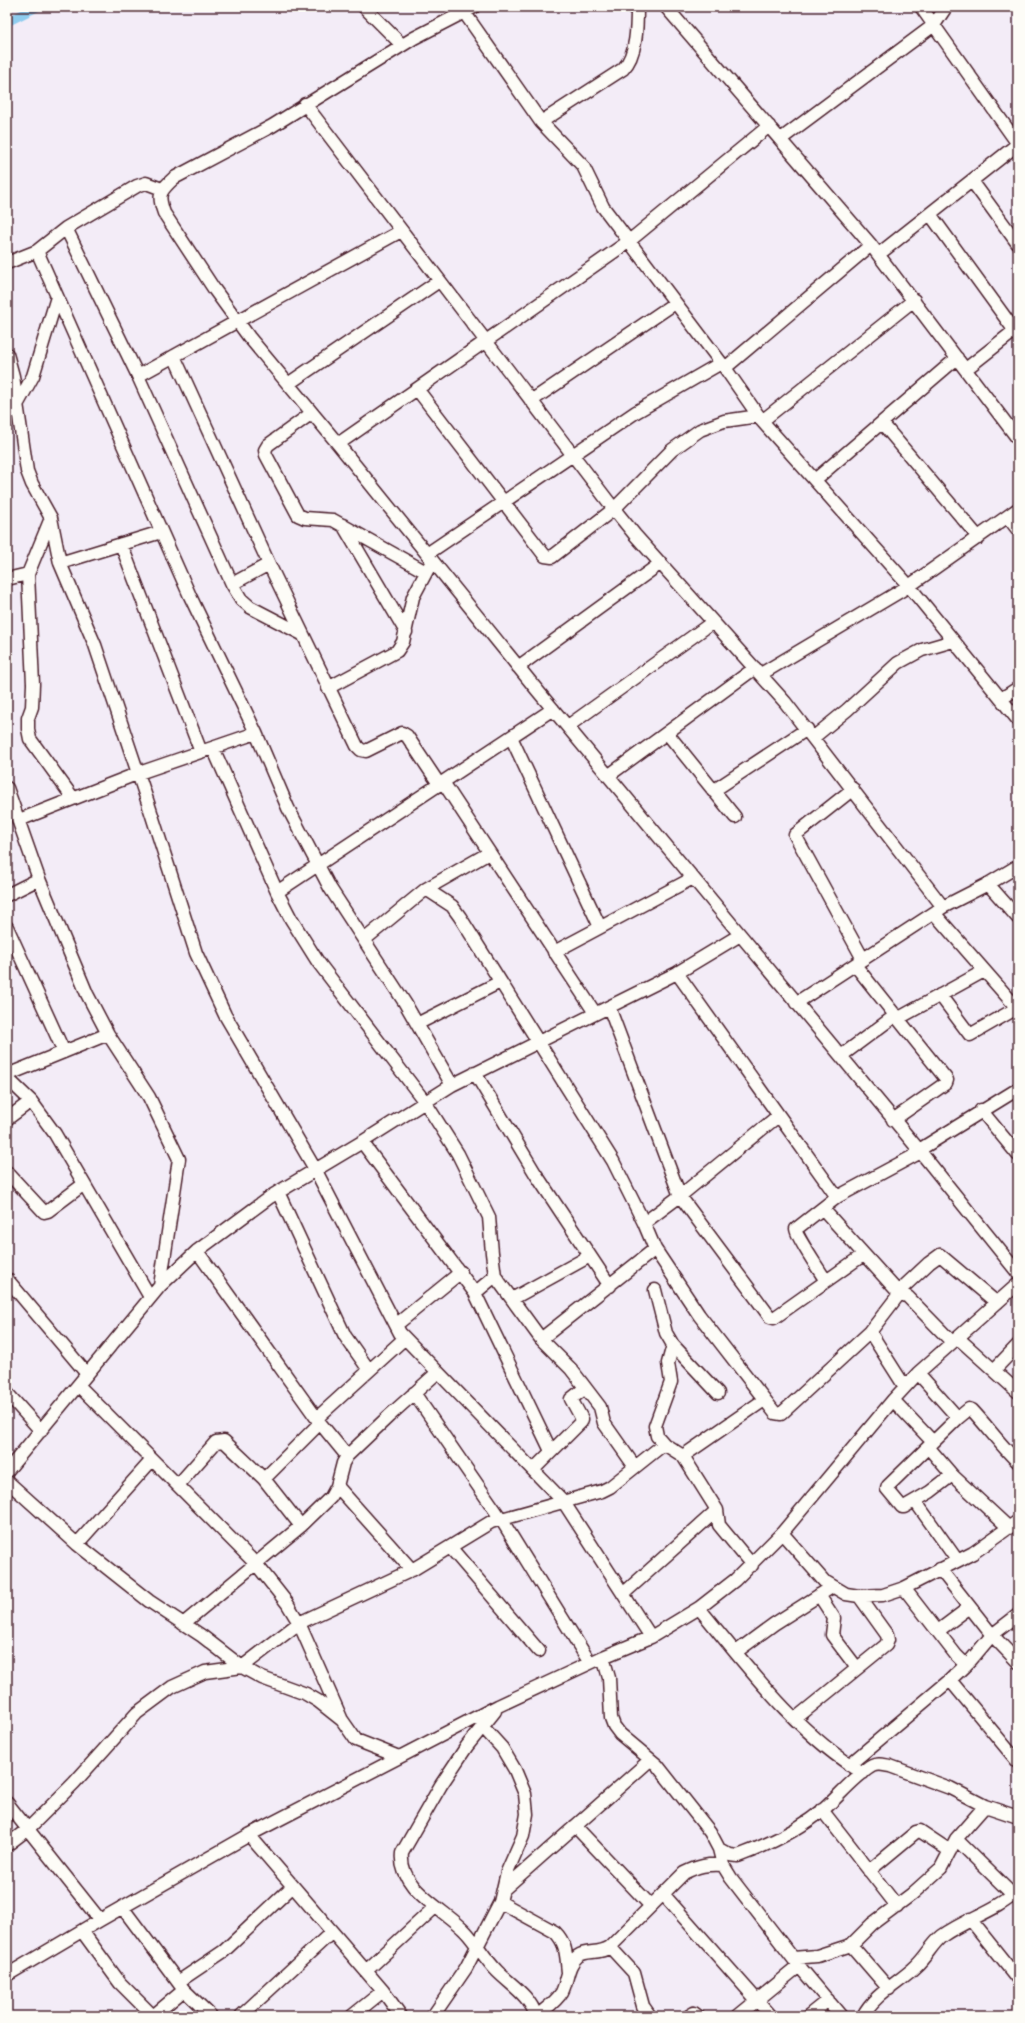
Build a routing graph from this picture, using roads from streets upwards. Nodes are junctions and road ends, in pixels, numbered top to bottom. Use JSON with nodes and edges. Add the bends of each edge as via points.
{"nodes":[{"id":1,"x":364,"y":7,"type":"edge"},
{"id":2,"x":637,"y":7,"type":"edge"},
{"id":3,"x":666,"y":7,"type":"edge"},
{"id":4,"x":921,"y":7,"type":"edge"},
{"id":5,"x":946,"y":7,"type":"edge"},
{"id":6,"x":469,"y":10,"type":"edge"},
{"id":7,"x":934,"y":25,"type":"junction"},
{"id":8,"x":402,"y":45,"type":"junction"},
{"id":9,"x":305,"y":104,"type":"junction"},
{"id":10,"x":541,"y":122,"type":"junction"},
{"id":11,"x":769,"y":126,"type":"junction"},
{"id":12,"x":781,"y":139,"type":"junction"},
{"id":13,"x":1018,"y":144,"type":"edge"},
{"id":14,"x":972,"y":181,"type":"junction"},
{"id":15,"x":162,"y":189,"type":"junction"},
{"id":16,"x":930,"y":214,"type":"junction"},
{"id":17,"x":66,"y":228,"type":"junction"},
{"id":18,"x":401,"y":231,"type":"junction"},
{"id":19,"x":628,"y":242,"type":"junction"},
{"id":20,"x":1018,"y":244,"type":"edge"},
{"id":21,"x":875,"y":250,"type":"junction"},
{"id":22,"x":37,"y":251,"type":"junction"},
{"id":23,"x":7,"y":263,"type":"edge"},
{"id":24,"x":439,"y":281,"type":"junction"},
{"id":25,"x":58,"y":298,"type":"junction"},
{"id":26,"x":914,"y":300,"type":"junction"},
{"id":27,"x":675,"y":303,"type":"junction"},
{"id":28,"x":236,"y":320,"type":"junction"},
{"id":29,"x":1016,"y":329,"type":"edge"},
{"id":30,"x":486,"y":341,"type":"junction"},
{"id":31,"x":7,"y":354,"type":"edge"},
{"id":32,"x":174,"y":356,"type":"junction"},
{"id":33,"x":957,"y":358,"type":"junction"},
{"id":34,"x":723,"y":365,"type":"junction"},
{"id":35,"x":966,"y":369,"type":"junction"},
{"id":36,"x":138,"y":376,"type":"junction"},
{"id":37,"x":288,"y":384,"type":"junction"},
{"id":38,"x":417,"y":389,"type":"junction"},
{"id":39,"x":531,"y":401,"type":"junction"},
{"id":40,"x":12,"y":407,"type":"edge"},
{"id":41,"x":312,"y":413,"type":"junction"},
{"id":42,"x":761,"y":418,"type":"junction"},
{"id":43,"x":882,"y":423,"type":"junction"},
{"id":44,"x":1014,"y":424,"type":"edge"},
{"id":45,"x":1018,"y":439,"type":"edge"},
{"id":46,"x":338,"y":444,"type":"junction"},
{"id":47,"x":572,"y":455,"type":"junction"},
{"id":48,"x":816,"y":479,"type":"junction"},
{"id":49,"x":505,"y":503,"type":"junction"},
{"id":50,"x":614,"y":509,"type":"junction"},
{"id":51,"x":1018,"y":509,"type":"edge"},
{"id":52,"x":1008,"y":517,"type":"junction"},
{"id":53,"x":51,"y":518,"type":"junction"},
{"id":54,"x":342,"y":524,"type":"junction"},
{"id":55,"x":1018,"y":530,"type":"edge"},
{"id":56,"x":161,"y":532,"type":"junction"},
{"id":57,"x":979,"y":538,"type":"junction"},
{"id":58,"x":121,"y":544,"type":"junction"},
{"id":59,"x":430,"y":557,"type":"junction"},
{"id":60,"x":60,"y":563,"type":"junction"},
{"id":61,"x":661,"y":563,"type":"junction"},
{"id":62,"x":268,"y":564,"type":"junction"},
{"id":63,"x":426,"y":572,"type":"junction"},
{"id":64,"x":28,"y":574,"type":"junction"},
{"id":65,"x":7,"y":578,"type":"edge"},
{"id":66,"x":232,"y":584,"type":"junction"},
{"id":67,"x":909,"y":586,"type":"junction"},
{"id":68,"x":713,"y":622,"type":"junction"},
{"id":69,"x":406,"y":632,"type":"junction"},
{"id":70,"x":302,"y":634,"type":"junction"},
{"id":71,"x":953,"y":642,"type":"junction"},
{"id":72,"x":518,"y":667,"type":"junction"},
{"id":73,"x":758,"y":671,"type":"junction"},
{"id":74,"x":328,"y":688,"type":"junction"},
{"id":75,"x":1018,"y":688,"type":"edge"},
{"id":76,"x":1001,"y":699,"type":"junction"},
{"id":77,"x":552,"y":709,"type":"junction"},
{"id":78,"x":1018,"y":720,"type":"edge"},
{"id":79,"x":568,"y":726,"type":"junction"},
{"id":80,"x":256,"y":733,"type":"junction"},
{"id":81,"x":667,"y":733,"type":"junction"},
{"id":82,"x":810,"y":733,"type":"junction"},
{"id":83,"x":510,"y":737,"type":"junction"},
{"id":84,"x":213,"y":748,"type":"junction"},
{"id":85,"x":201,"y":752,"type":"junction"},
{"id":86,"x":139,"y":774,"type":"junction"},
{"id":87,"x":608,"y":776,"type":"junction"},
{"id":88,"x":441,"y":783,"type":"junction"},
{"id":89,"x":7,"y":788,"type":"edge"},
{"id":90,"x":853,"y":789,"type":"junction"},
{"id":91,"x":713,"y":791,"type":"junction"},
{"id":92,"x":73,"y":798,"type":"junction"},
{"id":93,"x":735,"y":817,"type":"dead end"},
{"id":94,"x":19,"y":820,"type":"junction"},
{"id":95,"x":489,"y":853,"type":"junction"},
{"id":96,"x":318,"y":865,"type":"junction"},
{"id":97,"x":1018,"y":866,"type":"edge"},
{"id":98,"x":693,"y":878,"type":"junction"},
{"id":99,"x":39,"y":879,"type":"junction"},
{"id":100,"x":988,"y":884,"type":"junction"},
{"id":101,"x":426,"y":889,"type":"junction"},
{"id":102,"x":276,"y":892,"type":"junction"},
{"id":103,"x":7,"y":895,"type":"edge"},
{"id":104,"x":938,"y":910,"type":"junction"},
{"id":105,"x":1018,"y":918,"type":"edge"},
{"id":106,"x":7,"y":927,"type":"edge"},
{"id":107,"x":600,"y":927,"type":"junction"},
{"id":108,"x":740,"y":935,"type":"junction"},
{"id":109,"x":364,"y":940,"type":"junction"},
{"id":110,"x":554,"y":952,"type":"junction"},
{"id":111,"x":859,"y":962,"type":"junction"},
{"id":112,"x":984,"y":971,"type":"junction"},
{"id":113,"x":677,"y":973,"type":"junction"},
{"id":114,"x":500,"y":982,"type":"junction"},
{"id":115,"x":940,"y":996,"type":"junction"},
{"id":116,"x":796,"y":1003,"type":"junction"},
{"id":117,"x":1016,"y":1003,"type":"edge"},
{"id":118,"x":610,"y":1007,"type":"junction"},
{"id":119,"x":595,"y":1013,"type":"junction"},
{"id":120,"x":897,"y":1017,"type":"junction"},
{"id":121,"x":417,"y":1024,"type":"junction"},
{"id":122,"x":108,"y":1034,"type":"junction"},
{"id":123,"x":537,"y":1042,"type":"junction"},
{"id":124,"x":64,"y":1052,"type":"junction"},
{"id":125,"x":841,"y":1056,"type":"junction"},
{"id":126,"x":474,"y":1073,"type":"junction"},
{"id":127,"x":7,"y":1077,"type":"edge"},
{"id":128,"x":452,"y":1085,"type":"junction"},
{"id":129,"x":1018,"y":1089,"type":"edge"},
{"id":130,"x":31,"y":1101,"type":"junction"},
{"id":131,"x":424,"y":1102,"type":"junction"},
{"id":132,"x":981,"y":1110,"type":"junction"},
{"id":133,"x":778,"y":1116,"type":"junction"},
{"id":134,"x":7,"y":1119,"type":"edge"},
{"id":135,"x":894,"y":1120,"type":"junction"},
{"id":136,"x":362,"y":1142,"type":"junction"},
{"id":137,"x":920,"y":1151,"type":"junction"},
{"id":138,"x":1018,"y":1155,"type":"edge"},
{"id":139,"x":316,"y":1169,"type":"junction"},
{"id":140,"x":7,"y":1172,"type":"edge"},
{"id":141,"x":84,"y":1184,"type":"junction"},
{"id":142,"x":278,"y":1192,"type":"junction"},
{"id":143,"x":680,"y":1196,"type":"junction"},
{"id":144,"x":837,"y":1198,"type":"junction"},
{"id":145,"x":823,"y":1209,"type":"junction"},
{"id":146,"x":644,"y":1222,"type":"junction"},
{"id":147,"x":655,"y":1249,"type":"junction"},
{"id":148,"x":197,"y":1251,"type":"junction"},
{"id":149,"x":863,"y":1255,"type":"junction"},
{"id":150,"x":590,"y":1256,"type":"junction"},
{"id":151,"x":461,"y":1272,"type":"junction"},
{"id":152,"x":1018,"y":1273,"type":"edge"},
{"id":153,"x":495,"y":1276,"type":"junction"},
{"id":154,"x":7,"y":1279,"type":"edge"},
{"id":155,"x":826,"y":1281,"type":"junction"},
{"id":156,"x":1018,"y":1284,"type":"edge"},
{"id":157,"x":160,"y":1286,"type":"junction"},
{"id":158,"x":610,"y":1286,"type":"junction"},
{"id":159,"x":655,"y":1290,"type":"dead end"},
{"id":160,"x":899,"y":1292,"type":"junction"},
{"id":161,"x":475,"y":1293,"type":"junction"},
{"id":162,"x":150,"y":1297,"type":"junction"},
{"id":163,"x":512,"y":1299,"type":"junction"},
{"id":164,"x":997,"y":1304,"type":"junction"},
{"id":165,"x":396,"y":1325,"type":"junction"},
{"id":166,"x":870,"y":1332,"type":"junction"},
{"id":167,"x":405,"y":1338,"type":"junction"},
{"id":168,"x":541,"y":1339,"type":"junction"},
{"id":169,"x":955,"y":1340,"type":"junction"},
{"id":170,"x":1018,"y":1345,"type":"edge"},
{"id":171,"x":673,"y":1346,"type":"junction"},
{"id":172,"x":369,"y":1370,"type":"junction"},
{"id":173,"x":994,"y":1370,"type":"junction"},
{"id":174,"x":438,"y":1372,"type":"junction"},
{"id":175,"x":918,"y":1373,"type":"junction"},
{"id":176,"x":87,"y":1374,"type":"junction"},
{"id":177,"x":79,"y":1386,"type":"junction"},
{"id":178,"x":905,"y":1387,"type":"junction"},
{"id":179,"x":585,"y":1388,"type":"junction"},
{"id":180,"x":1018,"y":1392,"type":"edge"},
{"id":181,"x":7,"y":1393,"type":"edge"},
{"id":182,"x":718,"y":1393,"type":"dead end"},
{"id":183,"x":414,"y":1394,"type":"junction"},
{"id":184,"x":764,"y":1400,"type":"junction"},
{"id":185,"x":893,"y":1400,"type":"junction"},
{"id":186,"x":958,"y":1418,"type":"junction"},
{"id":187,"x":319,"y":1420,"type":"junction"},
{"id":188,"x":41,"y":1431,"type":"junction"},
{"id":189,"x":664,"y":1444,"type":"junction"},
{"id":190,"x":931,"y":1444,"type":"junction"},
{"id":191,"x":551,"y":1452,"type":"junction"},
{"id":192,"x":347,"y":1456,"type":"junction"},
{"id":193,"x":683,"y":1456,"type":"junction"},
{"id":194,"x":152,"y":1460,"type":"junction"},
{"id":195,"x":1018,"y":1462,"type":"edge"},
{"id":196,"x":634,"y":1467,"type":"junction"},
{"id":197,"x":533,"y":1470,"type":"junction"},
{"id":198,"x":7,"y":1471,"type":"edge"},
{"id":199,"x":952,"y":1475,"type":"junction"},
{"id":200,"x":264,"y":1479,"type":"junction"},
{"id":201,"x":7,"y":1480,"type":"edge"},
{"id":202,"x":178,"y":1485,"type":"junction"},
{"id":203,"x":337,"y":1486,"type":"junction"},
{"id":204,"x":563,"y":1501,"type":"junction"},
{"id":205,"x":915,"y":1501,"type":"junction"},
{"id":206,"x":717,"y":1510,"type":"junction"},
{"id":207,"x":501,"y":1520,"type":"junction"},
{"id":208,"x":1013,"y":1525,"type":"edge"},
{"id":209,"x":301,"y":1526,"type":"junction"},
{"id":210,"x":782,"y":1534,"type":"junction"},
{"id":211,"x":77,"y":1544,"type":"junction"},
{"id":212,"x":450,"y":1547,"type":"junction"},
{"id":213,"x":957,"y":1560,"type":"junction"},
{"id":214,"x":257,"y":1564,"type":"junction"},
{"id":215,"x":752,"y":1565,"type":"junction"},
{"id":216,"x":940,"y":1569,"type":"junction"},
{"id":217,"x":412,"y":1570,"type":"junction"},
{"id":218,"x":832,"y":1587,"type":"junction"},
{"id":219,"x":904,"y":1588,"type":"junction"},
{"id":220,"x":623,"y":1594,"type":"junction"},
{"id":221,"x":820,"y":1595,"type":"junction"},
{"id":222,"x":859,"y":1596,"type":"junction"},
{"id":223,"x":970,"y":1607,"type":"junction"},
{"id":224,"x":699,"y":1608,"type":"junction"},
{"id":225,"x":1018,"y":1615,"type":"edge"},
{"id":226,"x":299,"y":1622,"type":"junction"},
{"id":227,"x":183,"y":1624,"type":"junction"},
{"id":228,"x":938,"y":1631,"type":"junction"},
{"id":229,"x":992,"y":1634,"type":"junction"},
{"id":230,"x":651,"y":1636,"type":"junction"},
{"id":231,"x":539,"y":1651,"type":"dead end"},
{"id":232,"x":736,"y":1652,"type":"junction"},
{"id":233,"x":603,"y":1657,"type":"junction"},
{"id":234,"x":1018,"y":1662,"type":"edge"},
{"id":235,"x":590,"y":1663,"type":"junction"},
{"id":236,"x":966,"y":1665,"type":"junction"},
{"id":237,"x":242,"y":1667,"type":"junction"},
{"id":238,"x":857,"y":1668,"type":"junction"},
{"id":239,"x":950,"y":1680,"type":"junction"},
{"id":240,"x":498,"y":1706,"type":"junction"},
{"id":241,"x":795,"y":1719,"type":"junction"},
{"id":242,"x":342,"y":1720,"type":"junction"},
{"id":243,"x":482,"y":1726,"type":"junction"},
{"id":244,"x":399,"y":1757,"type":"junction"},
{"id":245,"x":650,"y":1760,"type":"junction"},
{"id":246,"x":1018,"y":1762,"type":"edge"},
{"id":247,"x":849,"y":1765,"type":"junction"},
{"id":248,"x":863,"y":1773,"type":"junction"},
{"id":249,"x":7,"y":1803,"type":"edge"},
{"id":250,"x":985,"y":1806,"type":"junction"},
{"id":251,"x":822,"y":1810,"type":"junction"},
{"id":252,"x":1018,"y":1817,"type":"edge"},
{"id":253,"x":575,"y":1826,"type":"junction"},
{"id":254,"x":28,"y":1829,"type":"junction"},
{"id":255,"x":249,"y":1835,"type":"junction"},
{"id":256,"x":956,"y":1839,"type":"junction"},
{"id":257,"x":7,"y":1846,"type":"edge"},
{"id":258,"x":719,"y":1849,"type":"junction"},
{"id":259,"x":950,"y":1851,"type":"junction"},
{"id":260,"x":723,"y":1865,"type":"junction"},
{"id":261,"x":869,"y":1871,"type":"junction"},
{"id":262,"x":293,"y":1886,"type":"junction"},
{"id":263,"x":1016,"y":1893,"type":"edge"},
{"id":264,"x":663,"y":1894,"type":"junction"},
{"id":265,"x":501,"y":1896,"type":"junction"},
{"id":266,"x":651,"y":1906,"type":"junction"},
{"id":267,"x":897,"y":1906,"type":"junction"},
{"id":268,"x":122,"y":1907,"type":"junction"},
{"id":269,"x":434,"y":1908,"type":"junction"},
{"id":270,"x":970,"y":1919,"type":"junction"},
{"id":271,"x":100,"y":1920,"type":"junction"},
{"id":272,"x":82,"y":1930,"type":"junction"},
{"id":273,"x":332,"y":1932,"type":"junction"},
{"id":274,"x":851,"y":1945,"type":"junction"},
{"id":275,"x":476,"y":1946,"type":"junction"},
{"id":276,"x":610,"y":1947,"type":"junction"},
{"id":277,"x":796,"y":1962,"type":"junction"},
{"id":278,"x":366,"y":1971,"type":"junction"},
{"id":279,"x":568,"y":1973,"type":"junction"},
{"id":280,"x":7,"y":1976,"type":"edge"},
{"id":281,"x":1018,"y":1980,"type":"edge"},
{"id":282,"x":181,"y":1986,"type":"junction"},
{"id":283,"x":889,"y":1989,"type":"junction"},
{"id":284,"x":383,"y":1991,"type":"junction"},
{"id":285,"x":758,"y":2000,"type":"junction"},
{"id":286,"x":828,"y":2000,"type":"junction"},
{"id":287,"x":153,"y":2016,"type":"edge"},
{"id":288,"x":211,"y":2016,"type":"edge"},
{"id":289,"x":240,"y":2016,"type":"edge"},
{"id":290,"x":352,"y":2016,"type":"edge"},
{"id":291,"x":400,"y":2016,"type":"edge"},
{"id":292,"x":433,"y":2016,"type":"edge"},
{"id":293,"x":536,"y":2016,"type":"edge"},
{"id":294,"x":650,"y":2016,"type":"edge"},
{"id":295,"x":689,"y":2016,"type":"edge"},
{"id":296,"x":698,"y":2016,"type":"edge"},
{"id":297,"x":738,"y":2016,"type":"edge"},
{"id":298,"x":771,"y":2016,"type":"edge"},
{"id":299,"x":808,"y":2016,"type":"edge"},
{"id":300,"x":841,"y":2016,"type":"edge"},
{"id":301,"x":863,"y":2016,"type":"edge"}],
"edges":[{"from":1,"to":8,"type":"street"},
{"from":2,"to":10,"type":"street","via":[[629,63]]},
{"from":3,"to":11,"type":"street"},
{"from":4,"to":7,"type":"street"},
{"from":5,"to":7,"type":"street"},
{"from":6,"to":8,"type":"street"},
{"from":6,"to":10,"type":"street"},
{"from":7,"to":12,"type":"street"},
{"from":7,"to":13,"type":"street"},
{"from":8,"to":9,"type":"street"},
{"from":9,"to":15,"type":"street","via":[[272,126],[174,178]]},
{"from":9,"to":18,"type":"street"},
{"from":10,"to":19,"type":"street","via":[[584,166],[603,207]]},
{"from":11,"to":12,"type":"street"},
{"from":11,"to":19,"type":"street"},
{"from":12,"to":21,"type":"street"},
{"from":13,"to":14,"type":"street"},
{"from":14,"to":16,"type":"street"},
{"from":14,"to":20,"type":"street"},
{"from":15,"to":17,"type":"street","via":[[146,183],[137,186]]},
{"from":15,"to":28,"type":"street","via":[[159,201],[164,213]]},
{"from":16,"to":21,"type":"street"},
{"from":16,"to":29,"type":"street"},
{"from":17,"to":22,"type":"street"},
{"from":17,"to":36,"type":"street"},
{"from":18,"to":24,"type":"street"},
{"from":18,"to":28,"type":"street"},
{"from":19,"to":27,"type":"street"},
{"from":19,"to":30,"type":"street"},
{"from":21,"to":26,"type":"street"},
{"from":21,"to":34,"type":"street"},
{"from":22,"to":23,"type":"street"},
{"from":22,"to":25,"type":"street"},
{"from":24,"to":30,"type":"street"},
{"from":24,"to":37,"type":"street"},
{"from":25,"to":40,"type":"street","via":[[33,376]]},
{"from":25,"to":56,"type":"street"},
{"from":26,"to":33,"type":"street"},
{"from":26,"to":42,"type":"street"},
{"from":27,"to":34,"type":"street"},
{"from":27,"to":39,"type":"street"},
{"from":28,"to":32,"type":"street"},
{"from":28,"to":37,"type":"street"},
{"from":29,"to":35,"type":"street"},
{"from":30,"to":38,"type":"street"},
{"from":30,"to":39,"type":"street"},
{"from":31,"to":40,"type":"street","via":[[13,376]]},
{"from":32,"to":36,"type":"street"},
{"from":32,"to":62,"type":"street"},
{"from":33,"to":35,"type":"street"},
{"from":33,"to":43,"type":"street"},
{"from":34,"to":42,"type":"street"},
{"from":34,"to":47,"type":"street","via":[[636,412]]},
{"from":35,"to":44,"type":"street"},
{"from":36,"to":66,"type":"street"},
{"from":37,"to":41,"type":"street"},
{"from":38,"to":46,"type":"street"},
{"from":38,"to":49,"type":"street"},
{"from":39,"to":47,"type":"street"},
{"from":40,"to":53,"type":"street","via":[[27,471]]},
{"from":41,"to":46,"type":"street"},
{"from":41,"to":54,"type":"street","via":[[268,445],[266,455],[300,517],[325,518]]},
{"from":42,"to":48,"type":"street"},
{"from":42,"to":50,"type":"street","via":[[724,421],[700,430],[672,450]]},
{"from":43,"to":48,"type":"street"},
{"from":43,"to":57,"type":"street"},
{"from":44,"to":45,"type":"street"},
{"from":46,"to":59,"type":"street"},
{"from":47,"to":49,"type":"street"},
{"from":47,"to":50,"type":"street"},
{"from":48,"to":67,"type":"street"},
{"from":49,"to":50,"type":"street","via":[[548,558]]},
{"from":49,"to":59,"type":"street"},
{"from":50,"to":61,"type":"street"},
{"from":51,"to":52,"type":"street"},
{"from":52,"to":55,"type":"street"},
{"from":52,"to":57,"type":"street"},
{"from":53,"to":60,"type":"street"},
{"from":53,"to":64,"type":"street"},
{"from":54,"to":63,"type":"street"},
{"from":54,"to":69,"type":"street"},
{"from":56,"to":58,"type":"street"},
{"from":56,"to":80,"type":"street"},
{"from":57,"to":67,"type":"street"},
{"from":58,"to":60,"type":"street"},
{"from":58,"to":85,"type":"street"},
{"from":59,"to":63,"type":"street"},
{"from":59,"to":72,"type":"street"},
{"from":60,"to":86,"type":"street","via":[[95,645]]},
{"from":61,"to":68,"type":"street"},
{"from":61,"to":72,"type":"street"},
{"from":62,"to":66,"type":"street"},
{"from":62,"to":70,"type":"street"},
{"from":63,"to":69,"type":"street","via":[[413,597]]},
{"from":64,"to":65,"type":"street"},
{"from":64,"to":92,"type":"street","via":[[33,695],[28,718],[30,739]]},
{"from":66,"to":70,"type":"street","via":[[250,607]]},
{"from":67,"to":71,"type":"street"},
{"from":67,"to":73,"type":"street"},
{"from":68,"to":73,"type":"street"},
{"from":68,"to":79,"type":"street"},
{"from":69,"to":74,"type":"street","via":[[403,642],[390,656]]},
{"from":70,"to":74,"type":"street"},
{"from":71,"to":76,"type":"street"},
{"from":71,"to":82,"type":"street","via":[[922,650],[898,663],[847,710]]},
{"from":72,"to":77,"type":"street"},
{"from":73,"to":81,"type":"street"},
{"from":73,"to":82,"type":"street"},
{"from":74,"to":88,"type":"street","via":[[361,750],[366,751],[402,733],[407,736]]},
{"from":75,"to":76,"type":"street"},
{"from":76,"to":78,"type":"street"},
{"from":77,"to":79,"type":"street"},
{"from":77,"to":83,"type":"street"},
{"from":79,"to":87,"type":"street"},
{"from":80,"to":84,"type":"street"},
{"from":80,"to":96,"type":"street","via":[[288,808]]},
{"from":81,"to":87,"type":"street"},
{"from":81,"to":91,"type":"street"},
{"from":82,"to":90,"type":"street"},
{"from":82,"to":91,"type":"street"},
{"from":83,"to":88,"type":"street"},
{"from":83,"to":107,"type":"street"},
{"from":84,"to":85,"type":"street"},
{"from":84,"to":102,"type":"street"},
{"from":85,"to":86,"type":"street"},
{"from":86,"to":92,"type":"street"},
{"from":86,"to":139,"type":"street","via":[[196,953],[225,1015]]},
{"from":87,"to":98,"type":"street"},
{"from":88,"to":95,"type":"street"},
{"from":88,"to":96,"type":"street"},
{"from":89,"to":94,"type":"street"},
{"from":90,"to":104,"type":"street"},
{"from":90,"to":111,"type":"street","via":[[795,835]]},
{"from":91,"to":93,"type":"street"},
{"from":92,"to":94,"type":"street"},
{"from":94,"to":99,"type":"street"},
{"from":95,"to":101,"type":"street"},
{"from":95,"to":110,"type":"street"},
{"from":96,"to":102,"type":"street"},
{"from":96,"to":109,"type":"street"},
{"from":97,"to":100,"type":"street"},
{"from":98,"to":107,"type":"street"},
{"from":98,"to":108,"type":"street"},
{"from":99,"to":103,"type":"street"},
{"from":99,"to":122,"type":"street","via":[[87,994]]},
{"from":100,"to":104,"type":"street"},
{"from":100,"to":105,"type":"street"},
{"from":101,"to":109,"type":"street"},
{"from":101,"to":114,"type":"street","via":[[456,911]]},
{"from":102,"to":131,"type":"street","via":[[318,962]]},
{"from":104,"to":111,"type":"street"},
{"from":104,"to":112,"type":"street"},
{"from":106,"to":124,"type":"street"},
{"from":107,"to":110,"type":"street"},
{"from":108,"to":113,"type":"street"},
{"from":108,"to":116,"type":"street"},
{"from":109,"to":121,"type":"street"},
{"from":110,"to":119,"type":"street"},
{"from":111,"to":116,"type":"street"},
{"from":111,"to":120,"type":"street"},
{"from":112,"to":115,"type":"street"},
{"from":112,"to":117,"type":"street"},
{"from":113,"to":118,"type":"street"},
{"from":113,"to":133,"type":"street"},
{"from":114,"to":121,"type":"street"},
{"from":114,"to":123,"type":"street"},
{"from":115,"to":117,"type":"street","via":[[970,1035]]},
{"from":115,"to":120,"type":"street"},
{"from":116,"to":125,"type":"street"},
{"from":118,"to":119,"type":"street"},
{"from":118,"to":143,"type":"street"},
{"from":119,"to":123,"type":"street"},
{"from":120,"to":125,"type":"street"},
{"from":120,"to":135,"type":"street","via":[[947,1081]]},
{"from":121,"to":128,"type":"street"},
{"from":122,"to":124,"type":"street"},
{"from":122,"to":157,"type":"street","via":[[149,1097],[179,1159]]},
{"from":123,"to":126,"type":"street"},
{"from":123,"to":146,"type":"street","via":[[614,1162]]},
{"from":124,"to":127,"type":"street"},
{"from":125,"to":135,"type":"street"},
{"from":126,"to":128,"type":"street"},
{"from":126,"to":150,"type":"street","via":[[535,1173]]},
{"from":127,"to":130,"type":"street"},
{"from":128,"to":131,"type":"street"},
{"from":129,"to":132,"type":"street"},
{"from":130,"to":134,"type":"street"},
{"from":130,"to":141,"type":"street"},
{"from":131,"to":136,"type":"street"},
{"from":131,"to":153,"type":"street","via":[[458,1154],[488,1214]]},
{"from":132,"to":137,"type":"street"},
{"from":132,"to":138,"type":"street"},
{"from":133,"to":143,"type":"street"},
{"from":133,"to":144,"type":"street"},
{"from":135,"to":137,"type":"street"},
{"from":136,"to":139,"type":"street"},
{"from":136,"to":151,"type":"street"},
{"from":137,"to":144,"type":"street"},
{"from":137,"to":152,"type":"street"},
{"from":139,"to":142,"type":"street"},
{"from":139,"to":165,"type":"street"},
{"from":140,"to":141,"type":"street","via":[[44,1212]]},
{"from":141,"to":162,"type":"street"},
{"from":142,"to":148,"type":"street"},
{"from":142,"to":172,"type":"street","via":[[345,1336]]},
{"from":143,"to":146,"type":"street"},
{"from":143,"to":155,"type":"street","via":[[772,1318]]},
{"from":144,"to":145,"type":"street"},
{"from":145,"to":149,"type":"street"},
{"from":145,"to":155,"type":"street","via":[[795,1231]]},
{"from":146,"to":147,"type":"street"},
{"from":147,"to":158,"type":"street"},
{"from":147,"to":184,"type":"street","via":[[699,1315]]},
{"from":148,"to":157,"type":"street"},
{"from":148,"to":187,"type":"street"},
{"from":149,"to":155,"type":"street"},
{"from":149,"to":160,"type":"street"},
{"from":150,"to":158,"type":"street"},
{"from":150,"to":163,"type":"street"},
{"from":151,"to":161,"type":"street"},
{"from":151,"to":165,"type":"street"},
{"from":153,"to":161,"type":"street"},
{"from":153,"to":163,"type":"street"},
{"from":154,"to":176,"type":"street"},
{"from":156,"to":164,"type":"street"},
{"from":157,"to":162,"type":"street"},
{"from":158,"to":168,"type":"street"},
{"from":159,"to":171,"type":"street","via":[[666,1333]]},
{"from":160,"to":164,"type":"street","via":[[940,1255]]},
{"from":160,"to":166,"type":"street"},
{"from":160,"to":169,"type":"street","via":[[908,1297]]},
{"from":161,"to":191,"type":"street"},
{"from":162,"to":176,"type":"street"},
{"from":163,"to":168,"type":"street"},
{"from":164,"to":169,"type":"street"},
{"from":165,"to":167,"type":"street"},
{"from":166,"to":178,"type":"street"},
{"from":166,"to":184,"type":"street","via":[[780,1414]]},
{"from":167,"to":172,"type":"street"},
{"from":167,"to":174,"type":"street"},
{"from":168,"to":179,"type":"street"},
{"from":169,"to":173,"type":"street"},
{"from":169,"to":175,"type":"street"},
{"from":170,"to":173,"type":"street"},
{"from":171,"to":182,"type":"street"},
{"from":171,"to":189,"type":"street","via":[[668,1363],[671,1382],[655,1426],[657,1436]]},
{"from":172,"to":187,"type":"street"},
{"from":173,"to":180,"type":"street"},
{"from":174,"to":183,"type":"street"},
{"from":174,"to":197,"type":"street"},
{"from":175,"to":178,"type":"street"},
{"from":175,"to":186,"type":"street"},
{"from":176,"to":177,"type":"street"},
{"from":177,"to":188,"type":"street"},
{"from":177,"to":194,"type":"street"},
{"from":178,"to":185,"type":"street"},
{"from":179,"to":191,"type":"street","via":[[571,1399],[582,1420]]},
{"from":179,"to":196,"type":"street","via":[[600,1407],[604,1423]]},
{"from":181,"to":188,"type":"street"},
{"from":183,"to":192,"type":"street"},
{"from":183,"to":207,"type":"street"},
{"from":184,"to":193,"type":"street"},
{"from":185,"to":190,"type":"street"},
{"from":185,"to":210,"type":"street"},
{"from":186,"to":190,"type":"street"},
{"from":186,"to":195,"type":"street","via":[[966,1411],[972,1410],[990,1429],[1002,1447]]},
{"from":187,"to":192,"type":"street"},
{"from":187,"to":200,"type":"street"},
{"from":188,"to":198,"type":"street"},
{"from":189,"to":193,"type":"street"},
{"from":189,"to":196,"type":"street"},
{"from":190,"to":199,"type":"street"},
{"from":190,"to":205,"type":"street","via":[[888,1486],[889,1492],[902,1507]]},
{"from":191,"to":197,"type":"street"},
{"from":192,"to":203,"type":"street","via":[[342,1464]]},
{"from":193,"to":206,"type":"street"},
{"from":194,"to":202,"type":"street"},
{"from":194,"to":211,"type":"street"},
{"from":196,"to":204,"type":"street","via":[[602,1491]]},
{"from":197,"to":204,"type":"street"},
{"from":199,"to":205,"type":"street"},
{"from":199,"to":208,"type":"street"},
{"from":200,"to":202,"type":"street","via":[[220,1440]]},
{"from":200,"to":209,"type":"street"},
{"from":201,"to":211,"type":"street"},
{"from":202,"to":214,"type":"street"},
{"from":203,"to":209,"type":"street","via":[[331,1497]]},
{"from":203,"to":217,"type":"street"},
{"from":204,"to":207,"type":"street"},
{"from":204,"to":220,"type":"street"},
{"from":205,"to":213,"type":"street"},
{"from":206,"to":215,"type":"street","via":[[719,1525]]},
{"from":206,"to":220,"type":"street"},
{"from":207,"to":212,"type":"street","via":[[481,1527]]},
{"from":207,"to":235,"type":"street"},
{"from":208,"to":213,"type":"street","via":[[977,1550]]},
{"from":209,"to":214,"type":"street"},
{"from":210,"to":215,"type":"street"},
{"from":210,"to":218,"type":"street"},
{"from":211,"to":227,"type":"street","via":[[148,1602]]},
{"from":212,"to":217,"type":"street"},
{"from":212,"to":231,"type":"street"},
{"from":213,"to":216,"type":"street"},
{"from":214,"to":226,"type":"street"},
{"from":214,"to":227,"type":"street"},
{"from":215,"to":224,"type":"street"},
{"from":216,"to":219,"type":"street"},
{"from":216,"to":223,"type":"street"},
{"from":217,"to":226,"type":"street"},
{"from":218,"to":221,"type":"street"},
{"from":218,"to":222,"type":"street","via":[[846,1594]]},
{"from":219,"to":222,"type":"street","via":[[883,1595]]},
{"from":219,"to":228,"type":"street"},
{"from":220,"to":230,"type":"street"},
{"from":221,"to":232,"type":"street"},
{"from":221,"to":238,"type":"street","via":[[834,1618],[832,1635]]},
{"from":222,"to":238,"type":"street","via":[[888,1640]]},
{"from":223,"to":228,"type":"street"},
{"from":223,"to":229,"type":"street"},
{"from":224,"to":230,"type":"street"},
{"from":224,"to":232,"type":"street"},
{"from":225,"to":229,"type":"street"},
{"from":226,"to":237,"type":"street"},
{"from":226,"to":242,"type":"street"},
{"from":227,"to":237,"type":"street"},
{"from":228,"to":236,"type":"street"},
{"from":229,"to":234,"type":"street"},
{"from":229,"to":236,"type":"street"},
{"from":230,"to":233,"type":"street"},
{"from":232,"to":241,"type":"street"},
{"from":233,"to":235,"type":"street"},
{"from":233,"to":245,"type":"street","via":[[609,1678],[611,1718],[614,1726]]},
{"from":235,"to":240,"type":"street"},
{"from":236,"to":239,"type":"street"},
{"from":237,"to":242,"type":"street","via":[[262,1678],[306,1694]]},
{"from":237,"to":254,"type":"street","via":[[205,1672],[172,1687],[137,1713],[74,1783]]},
{"from":238,"to":241,"type":"street"},
{"from":239,"to":246,"type":"street"},
{"from":239,"to":247,"type":"street"},
{"from":240,"to":243,"type":"street"},
{"from":240,"to":244,"type":"street"},
{"from":241,"to":247,"type":"street","via":[[820,1743]]},
{"from":242,"to":244,"type":"street","via":[[356,1740]]},
{"from":243,"to":265,"type":"street","via":[[502,1748],[525,1794],[527,1814],[523,1836],[507,1872]]},
{"from":243,"to":269,"type":"street","via":[[441,1785],[402,1853],[401,1863],[404,1872]]},
{"from":244,"to":255,"type":"street"},
{"from":245,"to":253,"type":"street"},
{"from":245,"to":258,"type":"street","via":[[661,1770],[710,1832]]},
{"from":247,"to":248,"type":"street"},
{"from":248,"to":250,"type":"street","via":[[873,1766],[890,1766],[950,1788]]},
{"from":248,"to":251,"type":"street"},
{"from":249,"to":254,"type":"street"},
{"from":250,"to":252,"type":"street"},
{"from":250,"to":256,"type":"street"},
{"from":251,"to":258,"type":"street","via":[[799,1826],[738,1856]]},
{"from":251,"to":261,"type":"street"},
{"from":253,"to":265,"type":"street"},
{"from":253,"to":266,"type":"street"},
{"from":254,"to":257,"type":"street"},
{"from":254,"to":271,"type":"street"},
{"from":255,"to":262,"type":"street"},
{"from":255,"to":268,"type":"street"},
{"from":256,"to":259,"type":"street"},
{"from":256,"to":263,"type":"street"},
{"from":258,"to":260,"type":"street"},
{"from":259,"to":261,"type":"street","via":[[920,1831]]},
{"from":259,"to":267,"type":"street","via":[[941,1868]]},
{"from":260,"to":264,"type":"street","via":[[706,1864],[695,1867],[684,1873]]},
{"from":260,"to":277,"type":"street"},
{"from":261,"to":267,"type":"street"},
{"from":262,"to":273,"type":"street"},
{"from":262,"to":282,"type":"street","via":[[224,1951]]},
{"from":263,"to":270,"type":"street","via":[[996,1908]]},
{"from":264,"to":266,"type":"street"},
{"from":264,"to":285,"type":"street"},
{"from":265,"to":275,"type":"street"},
{"from":265,"to":279,"type":"street","via":[[562,1939],[566,1948]]},
{"from":266,"to":276,"type":"street"},
{"from":267,"to":274,"type":"street","via":[[872,1924]]},
{"from":268,"to":271,"type":"street"},
{"from":268,"to":282,"type":"street"},
{"from":269,"to":275,"type":"street","via":[[454,1920]]},
{"from":269,"to":278,"type":"street"},
{"from":270,"to":281,"type":"street"},
{"from":270,"to":283,"type":"street","via":[[941,1937],[918,1965]]},
{"from":271,"to":272,"type":"street"},
{"from":272,"to":280,"type":"street"},
{"from":272,"to":287,"type":"street","via":[[120,1983]]},
{"from":273,"to":278,"type":"street"},
{"from":273,"to":289,"type":"street"},
{"from":274,"to":277,"type":"street"},
{"from":274,"to":283,"type":"street"},
{"from":275,"to":292,"type":"street","via":[[458,1981]]},
{"from":275,"to":293,"type":"street","via":[[496,1970],[529,2001]]},
{"from":276,"to":279,"type":"street","via":[[604,1952],[584,1953],[579,1956],[572,1962]]},
{"from":276,"to":294,"type":"street","via":[[634,1973],[643,2006]]},
{"from":277,"to":285,"type":"street"},
{"from":277,"to":286,"type":"street"},
{"from":278,"to":284,"type":"street"},
{"from":279,"to":293,"type":"street","via":[[561,1994]]},
{"from":282,"to":287,"type":"street"},
{"from":282,"to":288,"type":"street"},
{"from":283,"to":301,"type":"street","via":[[874,2001]]},
{"from":284,"to":290,"type":"street"},
{"from":284,"to":291,"type":"street"},
{"from":285,"to":297,"type":"street"},
{"from":285,"to":298,"type":"street"},
{"from":286,"to":299,"type":"street"},
{"from":286,"to":300,"type":"street"},
{"from":295,"to":296,"type":"street","via":[[694,2013]]}]}
